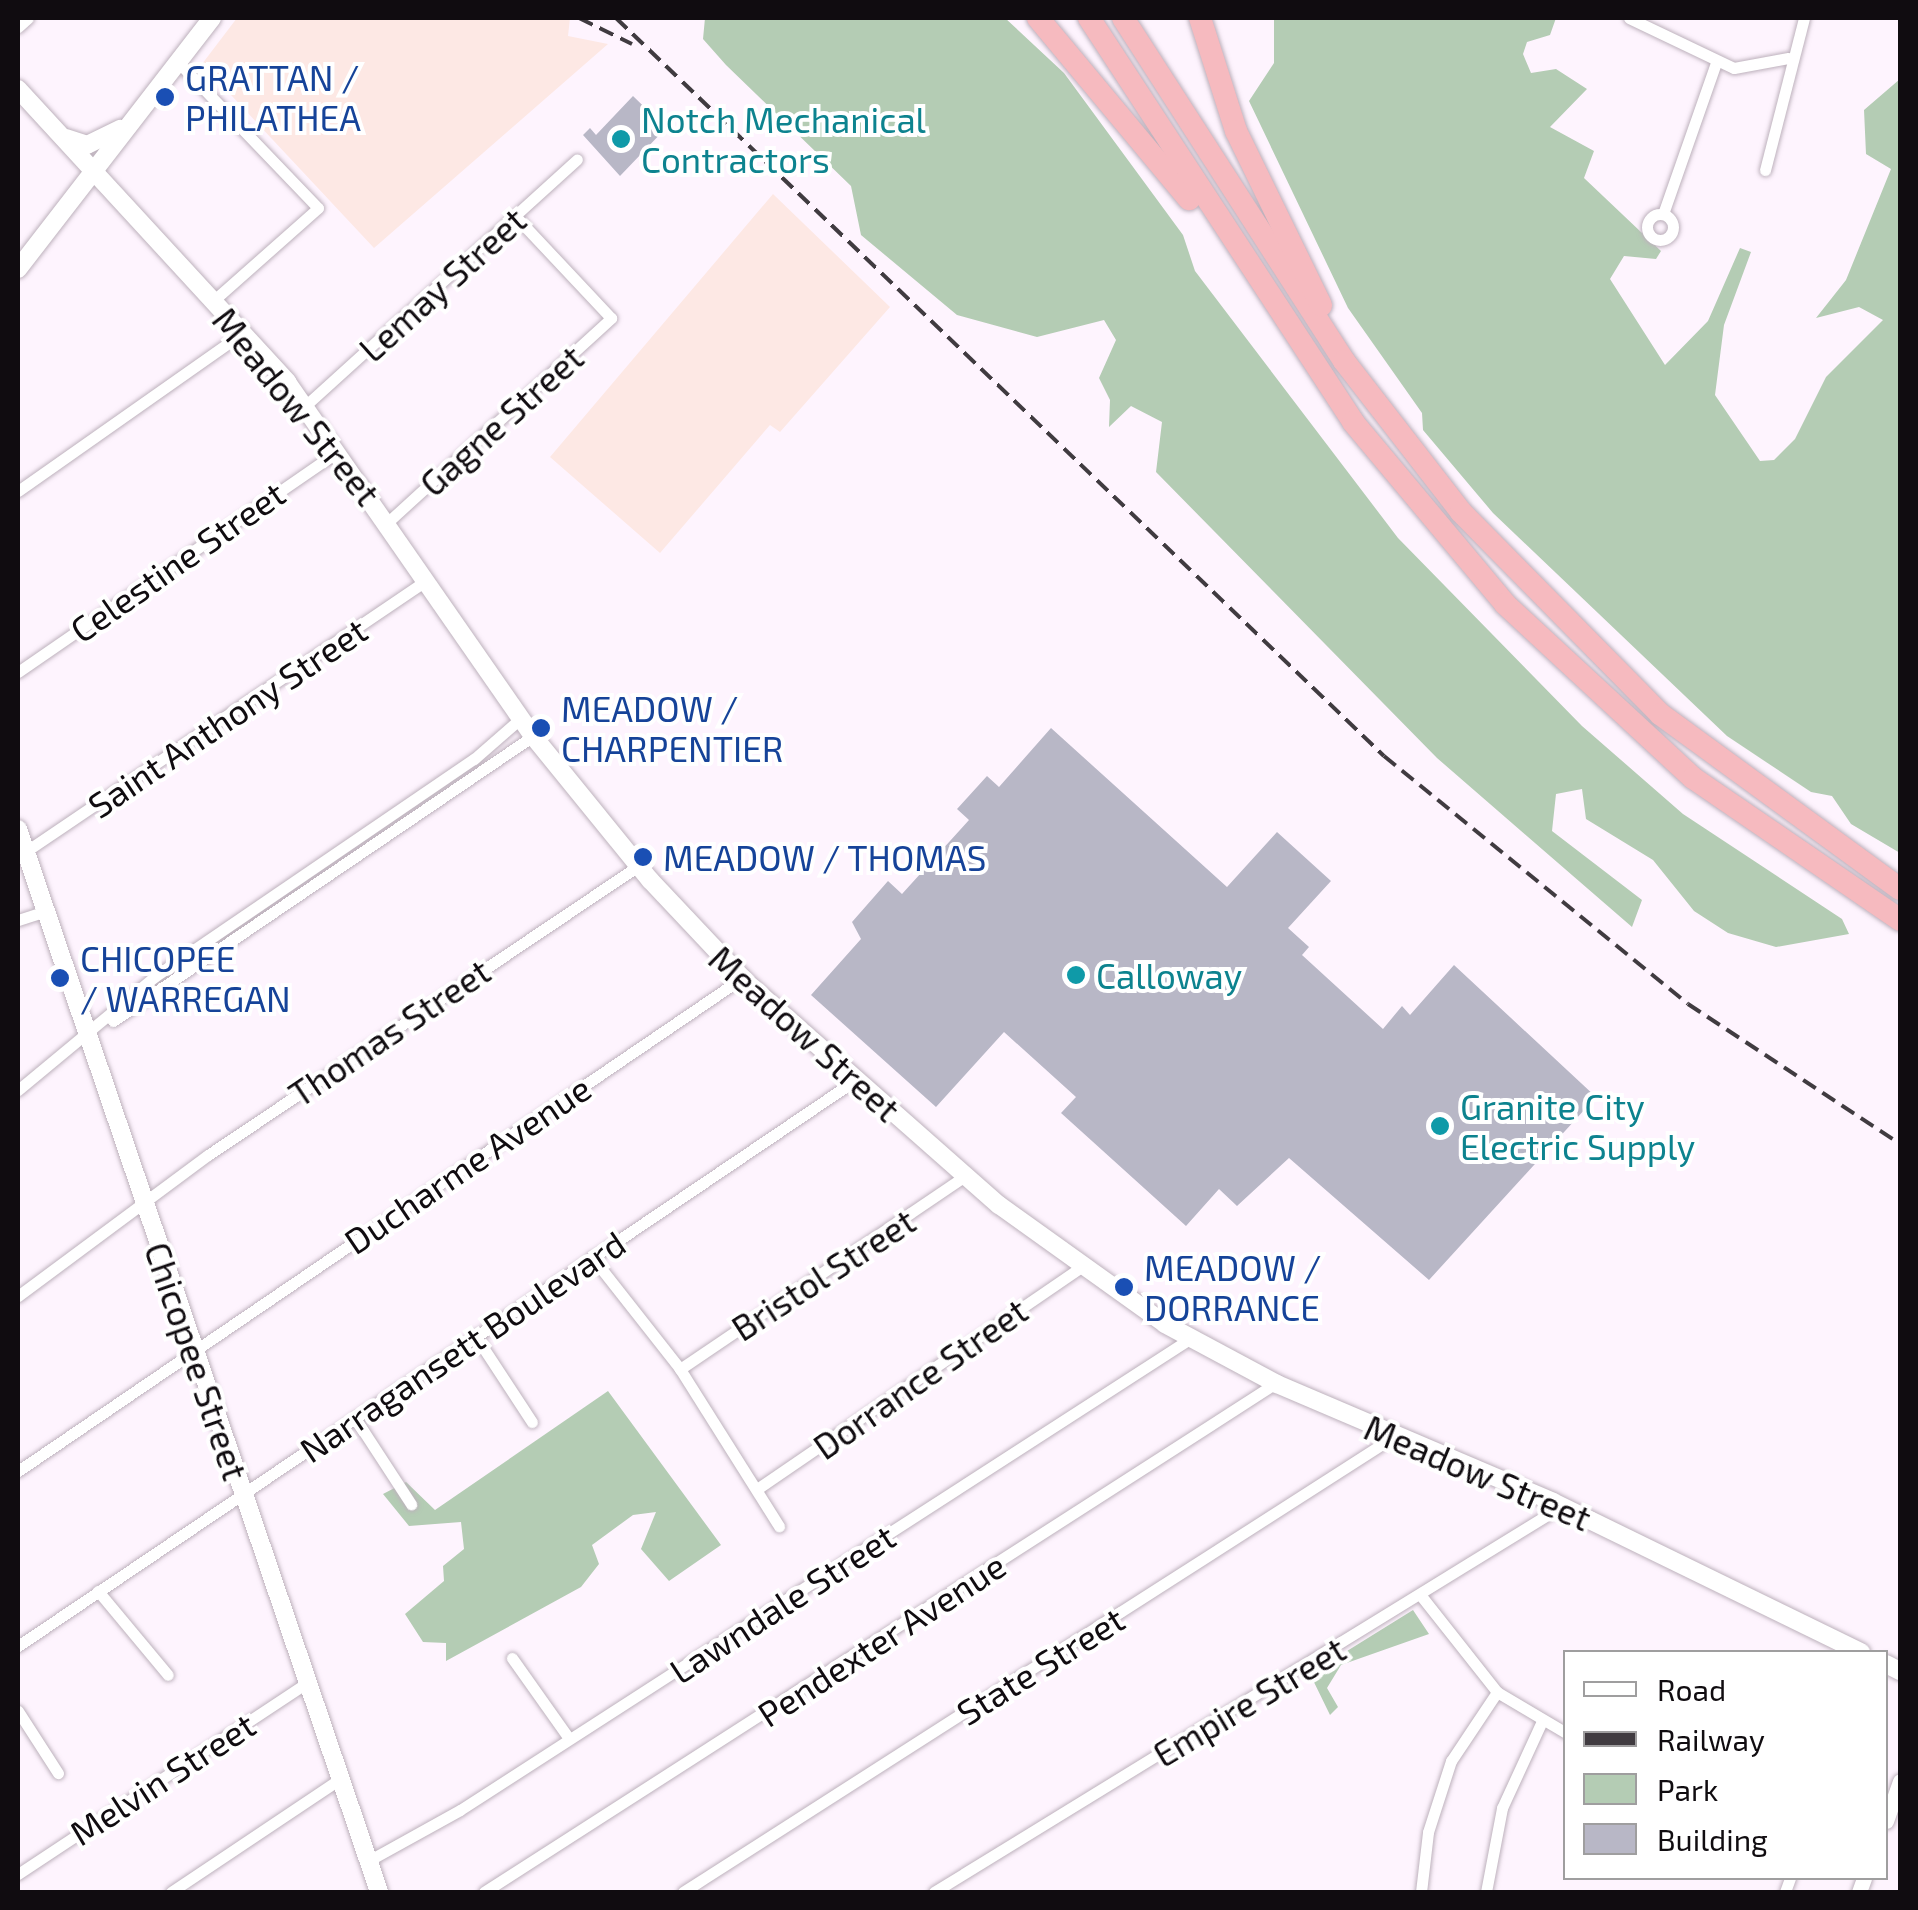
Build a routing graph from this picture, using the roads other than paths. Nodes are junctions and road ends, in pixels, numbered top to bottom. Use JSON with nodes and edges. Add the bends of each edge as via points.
{"nodes":[{"id":1,"x":28,"y":18,"type":"edge"},
{"id":2,"x":212,"y":18,"type":"edge"},
{"id":3,"x":1038,"y":18,"type":"edge"},
{"id":4,"x":1089,"y":18,"type":"edge"},
{"id":5,"x":1123,"y":18,"type":"edge"},
{"id":6,"x":1200,"y":18,"type":"edge"},
{"id":7,"x":1629,"y":18,"type":"edge"},
{"id":8,"x":1804,"y":18,"type":"edge"},
{"id":9,"x":18,"y":27,"type":"edge"},
{"id":10,"x":1788,"y":58,"type":"junction"},
{"id":11,"x":178,"y":62,"type":"junction"},
{"id":12,"x":1716,"y":63,"type":"junction"},
{"id":13,"x":18,"y":89,"type":"edge"},
{"id":14,"x":129,"y":124,"type":"junction"},
{"id":15,"x":64,"y":138,"type":"junction"},
{"id":16,"x":577,"y":159,"type":"dead end"},
{"id":17,"x":95,"y":170,"type":"junction"},
{"id":18,"x":1765,"y":170,"type":"dead end"},
{"id":19,"x":1663,"y":214,"type":"dead end"},
{"id":20,"x":517,"y":218,"type":"junction"},
{"id":21,"x":18,"y":269,"type":"edge"},
{"id":22,"x":213,"y":301,"type":"junction"},
{"id":23,"x":1280,"y":316,"type":"junction"},
{"id":24,"x":243,"y":333,"type":"junction"},
{"id":25,"x":1364,"y":388,"type":"junction"},
{"id":26,"x":305,"y":406,"type":"junction"},
{"id":27,"x":338,"y":450,"type":"junction"},
{"id":28,"x":18,"y":491,"type":"edge"},
{"id":29,"x":389,"y":521,"type":"junction"},
{"id":30,"x":428,"y":579,"type":"junction"},
{"id":31,"x":18,"y":672,"type":"edge"},
{"id":32,"x":522,"y":718,"type":"junction"},
{"id":33,"x":533,"y":736,"type":"junction"},
{"id":34,"x":399,"y":811,"type":"junction"},
{"id":35,"x":409,"y":825,"type":"junction"},
{"id":36,"x":18,"y":829,"type":"edge"},
{"id":37,"x":26,"y":852,"type":"junction"},
{"id":38,"x":638,"y":866,"type":"junction"},
{"id":39,"x":303,"y":876,"type":"junction"},
{"id":40,"x":1900,"y":890,"type":"edge"},
{"id":41,"x":313,"y":891,"type":"junction"},
{"id":42,"x":45,"y":911,"type":"junction"},
{"id":43,"x":18,"y":920,"type":"edge"},
{"id":44,"x":1900,"y":920,"type":"edge"},
{"id":45,"x":201,"y":946,"type":"junction"},
{"id":46,"x":209,"y":961,"type":"junction"},
{"id":47,"x":742,"y":978,"type":"junction"},
{"id":48,"x":87,"y":1035,"type":"junction"},
{"id":49,"x":857,"y":1079,"type":"junction"},
{"id":50,"x":18,"y":1090,"type":"edge"},
{"id":51,"x":965,"y":1176,"type":"junction"},
{"id":52,"x":144,"y":1202,"type":"junction"},
{"id":53,"x":592,"y":1257,"type":"junction"},
{"id":54,"x":1083,"y":1266,"type":"junction"},
{"id":55,"x":18,"y":1296,"type":"edge"},
{"id":56,"x":475,"y":1336,"type":"junction"},
{"id":57,"x":1191,"y":1338,"type":"junction"},
{"id":58,"x":195,"y":1354,"type":"junction"},
{"id":59,"x":680,"y":1369,"type":"junction"},
{"id":60,"x":1276,"y":1383,"type":"junction"},
{"id":61,"x":355,"y":1418,"type":"junction"},
{"id":62,"x":532,"y":1422,"type":"dead end"},
{"id":63,"x":1396,"y":1436,"type":"junction"},
{"id":64,"x":18,"y":1471,"type":"edge"},
{"id":65,"x":757,"y":1488,"type":"junction"},
{"id":66,"x":242,"y":1494,"type":"junction"},
{"id":67,"x":411,"y":1504,"type":"dead end"},
{"id":68,"x":1562,"y":1506,"type":"junction"},
{"id":69,"x":779,"y":1526,"type":"dead end"},
{"id":70,"x":98,"y":1591,"type":"junction"},
{"id":71,"x":1422,"y":1597,"type":"junction"},
{"id":72,"x":18,"y":1646,"type":"edge"},
{"id":73,"x":1857,"y":1650,"type":"edge"},
{"id":74,"x":512,"y":1658,"type":"dead end"},
{"id":75,"x":168,"y":1674,"type":"dead end"},
{"id":76,"x":307,"y":1683,"type":"junction"},
{"id":77,"x":1496,"y":1692,"type":"junction"},
{"id":78,"x":18,"y":1711,"type":"edge"},
{"id":79,"x":1542,"y":1721,"type":"junction"},
{"id":80,"x":1563,"y":1732,"type":"edge"},
{"id":81,"x":568,"y":1737,"type":"junction"},
{"id":82,"x":58,"y":1773,"type":"dead end"},
{"id":83,"x":340,"y":1779,"type":"junction"},
{"id":84,"x":1900,"y":1781,"type":"edge"},
{"id":85,"x":1888,"y":1815,"type":"edge"},
{"id":86,"x":368,"y":1860,"type":"junction"},
{"id":87,"x":18,"y":1874,"type":"edge"},
{"id":88,"x":171,"y":1892,"type":"edge"},
{"id":89,"x":378,"y":1892,"type":"edge"},
{"id":90,"x":484,"y":1892,"type":"edge"},
{"id":91,"x":683,"y":1892,"type":"edge"},
{"id":92,"x":934,"y":1892,"type":"edge"},
{"id":93,"x":1421,"y":1892,"type":"edge"},
{"id":94,"x":1486,"y":1892,"type":"edge"}],
"edges":[{"from":1,"to":9,"type":"street"},
{"from":2,"to":11,"type":"main road"},
{"from":3,"to":23,"type":"highway"},
{"from":4,"to":23,"type":"highway"},
{"from":5,"to":25,"type":"highway"},
{"from":6,"to":25,"type":"highway","via":[[1236,131]]},
{"from":7,"to":12,"type":"street"},
{"from":8,"to":10,"type":"street"},
{"from":10,"to":12,"type":"street","via":[[1755,68]]},
{"from":10,"to":18,"type":"street"},
{"from":11,"to":14,"type":"main road"},
{"from":11,"to":22,"type":"street","via":[[318,208]]},
{"from":12,"to":19,"type":"street"},
{"from":13,"to":15,"type":"main road","name":"Meadow Street"},
{"from":14,"to":15,"type":"main road","via":[[88,144]]},
{"from":14,"to":17,"type":"main road"},
{"from":15,"to":17,"type":"main road","name":"Meadow Street"},
{"from":16,"to":20,"type":"street","name":"Lemay Street"},
{"from":17,"to":21,"type":"main road"},
{"from":17,"to":22,"type":"main road","name":"Meadow Street"},
{"from":20,"to":26,"type":"street","name":"Lemay Street"},
{"from":20,"to":29,"type":"street","name":"Gagne Street","via":[[611,318]]},
{"from":22,"to":24,"type":"main road","name":"Meadow Street"},
{"from":23,"to":44,"type":"highway","via":[[1404,489],[1554,654],[1692,778]]},
{"from":24,"to":26,"type":"main road","name":"Meadow Street"},
{"from":24,"to":28,"type":"street"},
{"from":25,"to":40,"type":"highway","via":[[1548,609],[1660,714]]},
{"from":26,"to":27,"type":"main road","name":"Meadow Street"},
{"from":27,"to":29,"type":"main road","name":"Meadow Street"},
{"from":27,"to":31,"type":"street","name":"Celestine Street"},
{"from":29,"to":30,"type":"main road","name":"Meadow Street"},
{"from":30,"to":32,"type":"main road","name":"Meadow Street"},
{"from":30,"to":37,"type":"street","name":"Saint Anthony Street"},
{"from":32,"to":33,"type":"main road","name":"Meadow Street"},
{"from":32,"to":34,"type":"street"},
{"from":33,"to":35,"type":"street"},
{"from":33,"to":38,"type":"main road","name":"Meadow Street"},
{"from":34,"to":35,"type":"street"},
{"from":34,"to":39,"type":"street"},
{"from":35,"to":41,"type":"street"},
{"from":36,"to":37,"type":"main road","name":"Chicopee Street"},
{"from":37,"to":42,"type":"main road","name":"Chicopee Street"},
{"from":38,"to":47,"type":"main road","name":"Meadow Street"},
{"from":38,"to":52,"type":"street","name":"Thomas Street"},
{"from":39,"to":41,"type":"street"},
{"from":39,"to":45,"type":"street"},
{"from":41,"to":46,"type":"street"},
{"from":42,"to":43,"type":"street"},
{"from":42,"to":48,"type":"main road","name":"Chicopee Street"},
{"from":45,"to":46,"type":"street"},
{"from":45,"to":48,"type":"street"},
{"from":46,"to":48,"type":"street"},
{"from":47,"to":49,"type":"main road","name":"Meadow Street"},
{"from":47,"to":58,"type":"street","name":"Ducharme Avenue"},
{"from":48,"to":50,"type":"street"},
{"from":48,"to":52,"type":"main road","name":"Chicopee Street"},
{"from":49,"to":51,"type":"main road","name":"Meadow Street"},
{"from":49,"to":53,"type":"street","name":"Narragansett Boulevard"},
{"from":51,"to":54,"type":"main road","name":"Meadow Street"},
{"from":51,"to":59,"type":"street","name":"Bristol Street"},
{"from":52,"to":55,"type":"street","name":"Thomas Street"},
{"from":52,"to":58,"type":"main road","name":"Chicopee Street"},
{"from":53,"to":56,"type":"street","name":"Narragansett Boulevard"},
{"from":53,"to":59,"type":"street"},
{"from":54,"to":57,"type":"main road","name":"Meadow Street"},
{"from":54,"to":65,"type":"street","name":"Dorrance Street"},
{"from":56,"to":61,"type":"street","name":"Narragansett Boulevard"},
{"from":56,"to":62,"type":"street"},
{"from":57,"to":60,"type":"main road","name":"Meadow Street"},
{"from":57,"to":81,"type":"street","name":"Lawndale Street"},
{"from":58,"to":64,"type":"street","name":"Ducharme Avenue"},
{"from":58,"to":66,"type":"main road","name":"Chicopee Street"},
{"from":59,"to":65,"type":"street"},
{"from":60,"to":63,"type":"main road","name":"Meadow Street"},
{"from":60,"to":90,"type":"street","name":"Pendexter Avenue"},
{"from":61,"to":66,"type":"street","name":"Narragansett Boulevard"},
{"from":61,"to":67,"type":"street"},
{"from":63,"to":68,"type":"main road","name":"Meadow Street"},
{"from":63,"to":91,"type":"street","name":"State Street"},
{"from":65,"to":69,"type":"street"},
{"from":66,"to":70,"type":"street","name":"Narragansett Boulevard"},
{"from":66,"to":76,"type":"main road","name":"Chicopee Street"},
{"from":68,"to":71,"type":"street","name":"Empire Street"},
{"from":68,"to":73,"type":"main road","name":"Meadow Street"},
{"from":70,"to":72,"type":"street","name":"Narragansett Boulevard"},
{"from":70,"to":75,"type":"street"},
{"from":71,"to":77,"type":"street"},
{"from":71,"to":92,"type":"street","name":"Empire Street"},
{"from":74,"to":81,"type":"street"},
{"from":76,"to":83,"type":"main road","name":"Chicopee Street"},
{"from":76,"to":87,"type":"street","name":"Melvin Street"},
{"from":77,"to":79,"type":"street"},
{"from":77,"to":93,"type":"street","via":[[1451,1761],[1428,1832]]},
{"from":78,"to":82,"type":"street"},
{"from":79,"to":80,"type":"street"},
{"from":79,"to":94,"type":"street","via":[[1502,1808]]},
{"from":81,"to":86,"type":"street","name":"Lawndale Street"},
{"from":83,"to":86,"type":"main road","name":"Chicopee Street"},
{"from":83,"to":88,"type":"street"},
{"from":84,"to":85,"type":"street"},
{"from":86,"to":89,"type":"main road","name":"Chicopee Street"}]}
